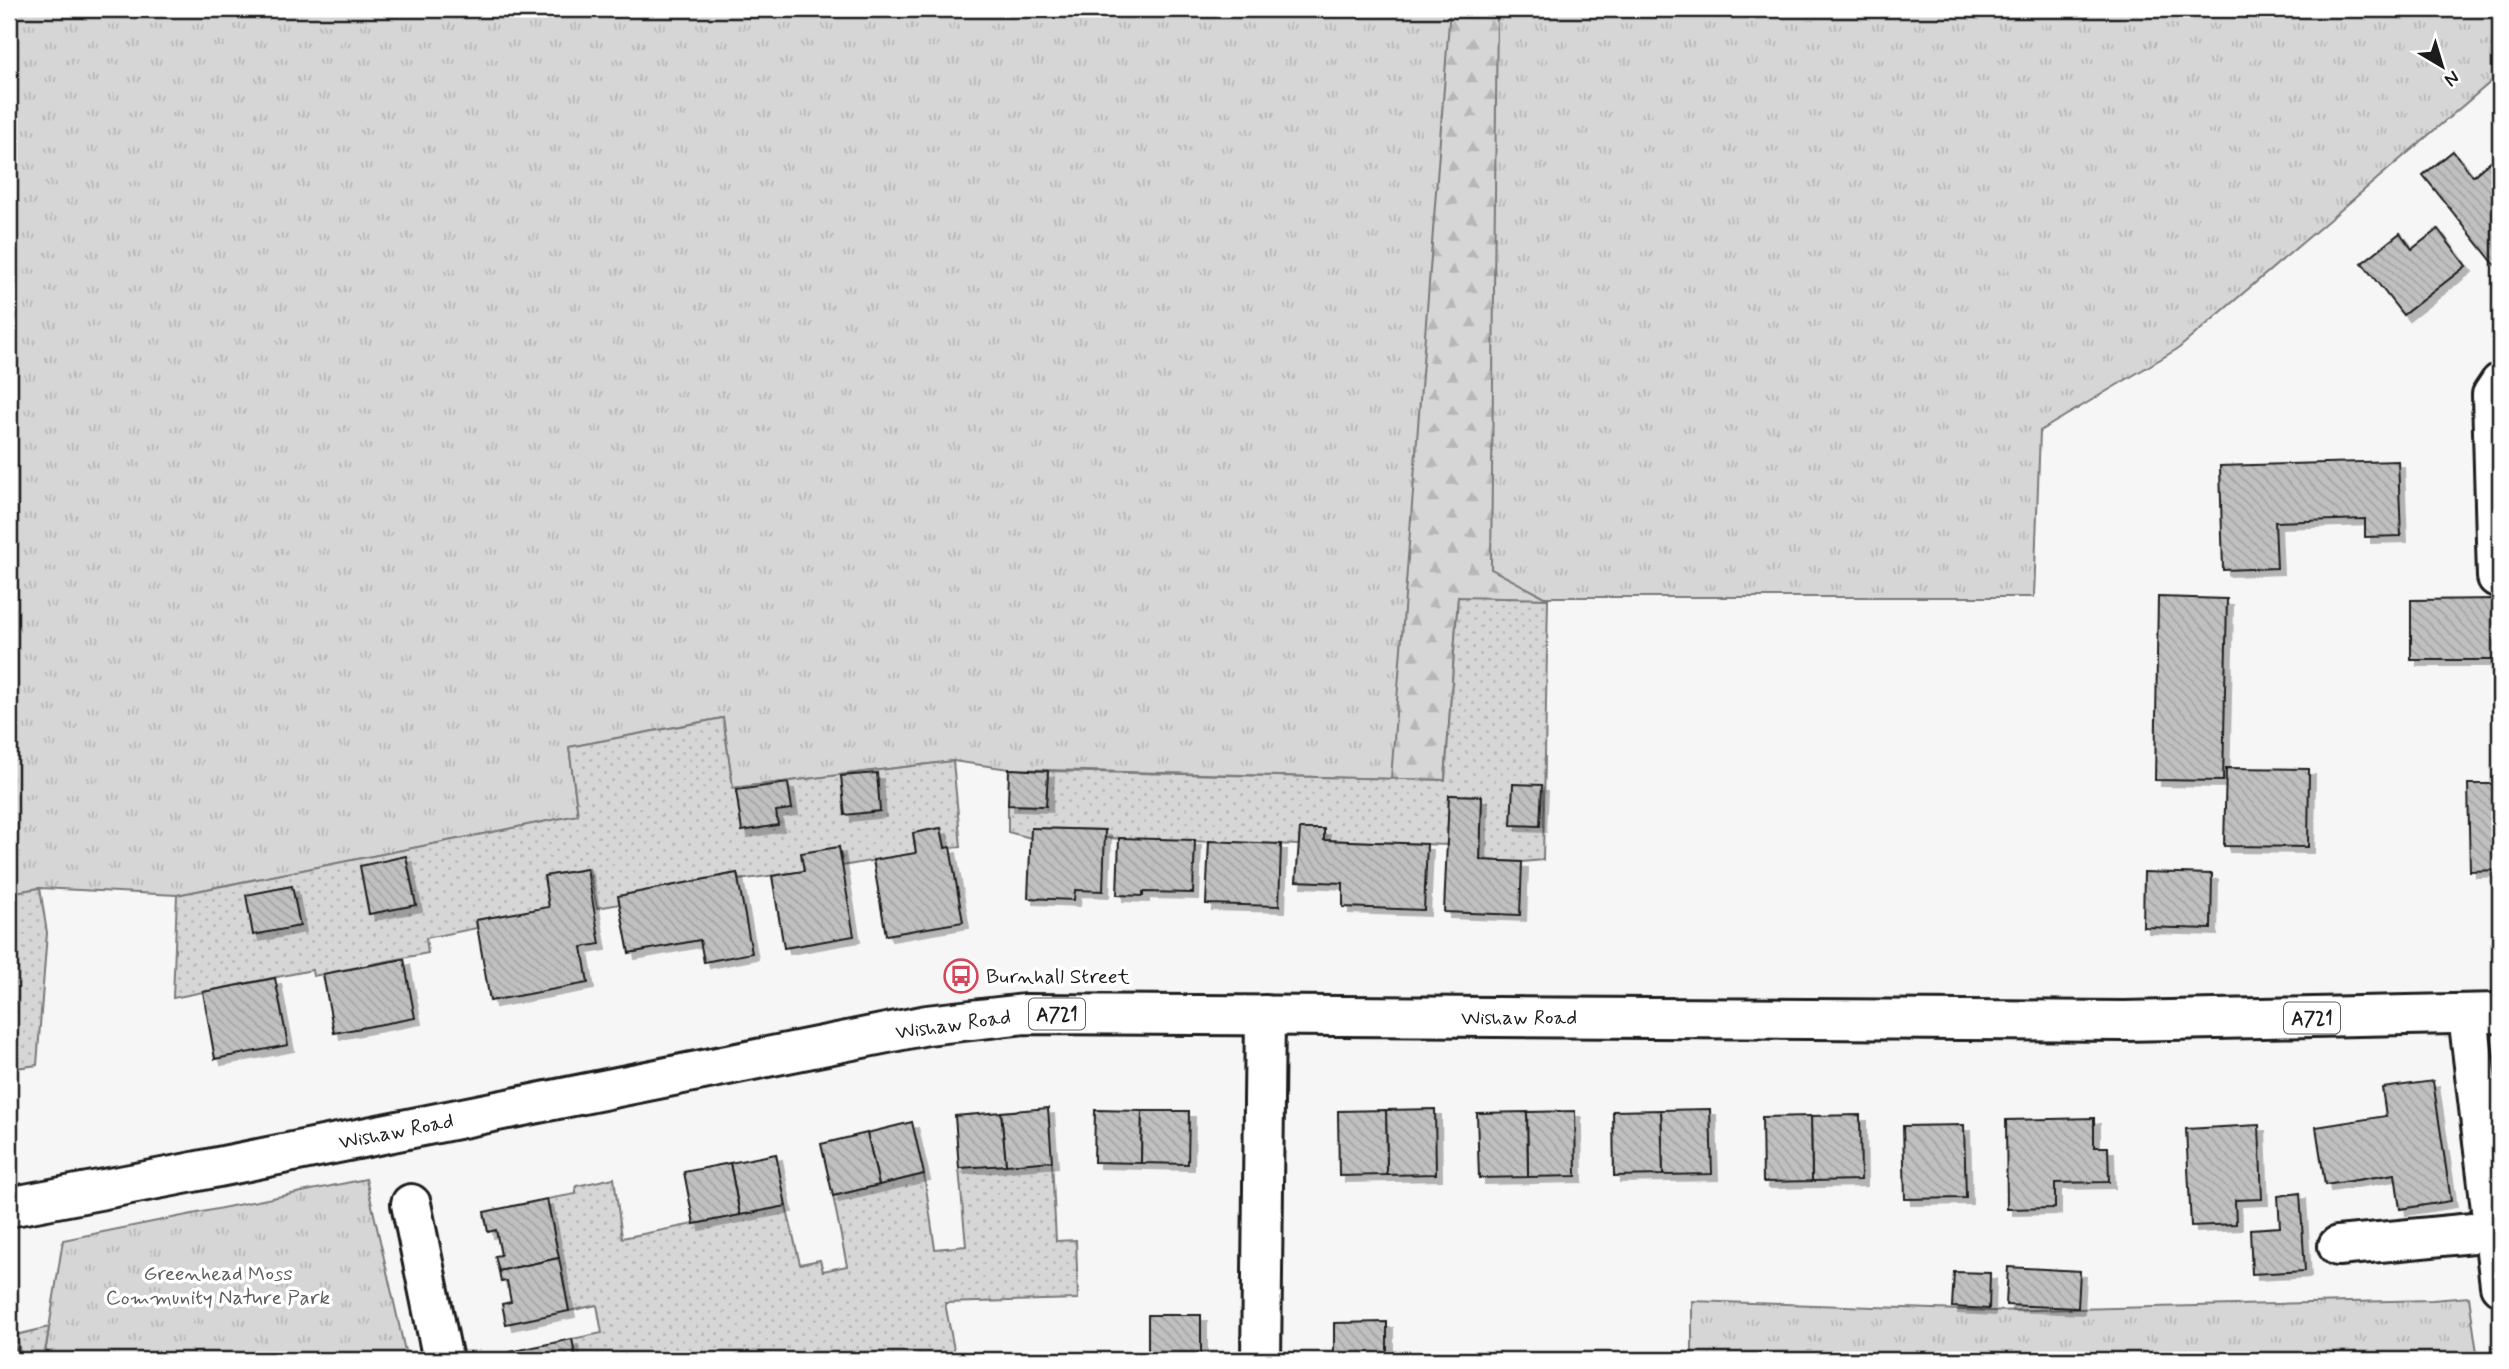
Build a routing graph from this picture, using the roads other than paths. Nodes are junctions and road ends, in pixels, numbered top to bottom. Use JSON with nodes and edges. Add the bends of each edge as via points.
{"nodes":[{"id":1,"x":2496,"y":389,"type":"edge"},
{"id":2,"x":2497,"y":577,"type":"dead end"},
{"id":3,"x":2484,"y":1014,"type":"edge"},
{"id":4,"x":1265,"y":1016,"type":"junction"},
{"id":5,"x":411,"y":1204,"type":"dead end"},
{"id":6,"x":9,"y":1207,"type":"edge"},
{"id":7,"x":2493,"y":1231,"type":"junction"},
{"id":8,"x":2338,"y":1246,"type":"dead end"},
{"id":9,"x":2500,"y":1284,"type":"edge"},
{"id":10,"x":443,"y":1360,"type":"edge"},
{"id":11,"x":1261,"y":1360,"type":"edge"}],
"edges":[{"from":1,"to":2,"type":"main road"},
{"from":3,"to":4,"type":"main road","name":"Wishaw Road","number":"A721","via":[[2124,1021]]},
{"from":3,"to":7,"type":"main road"},
{"from":4,"to":6,"type":"main road","name":"Wishaw Road","number":"A721","via":[[1025,1014],[927,1025]]},
{"from":4,"to":11,"type":"main road"},
{"from":5,"to":10,"type":"main road"},
{"from":7,"to":8,"type":"main road"},
{"from":7,"to":9,"type":"main road"}]}
